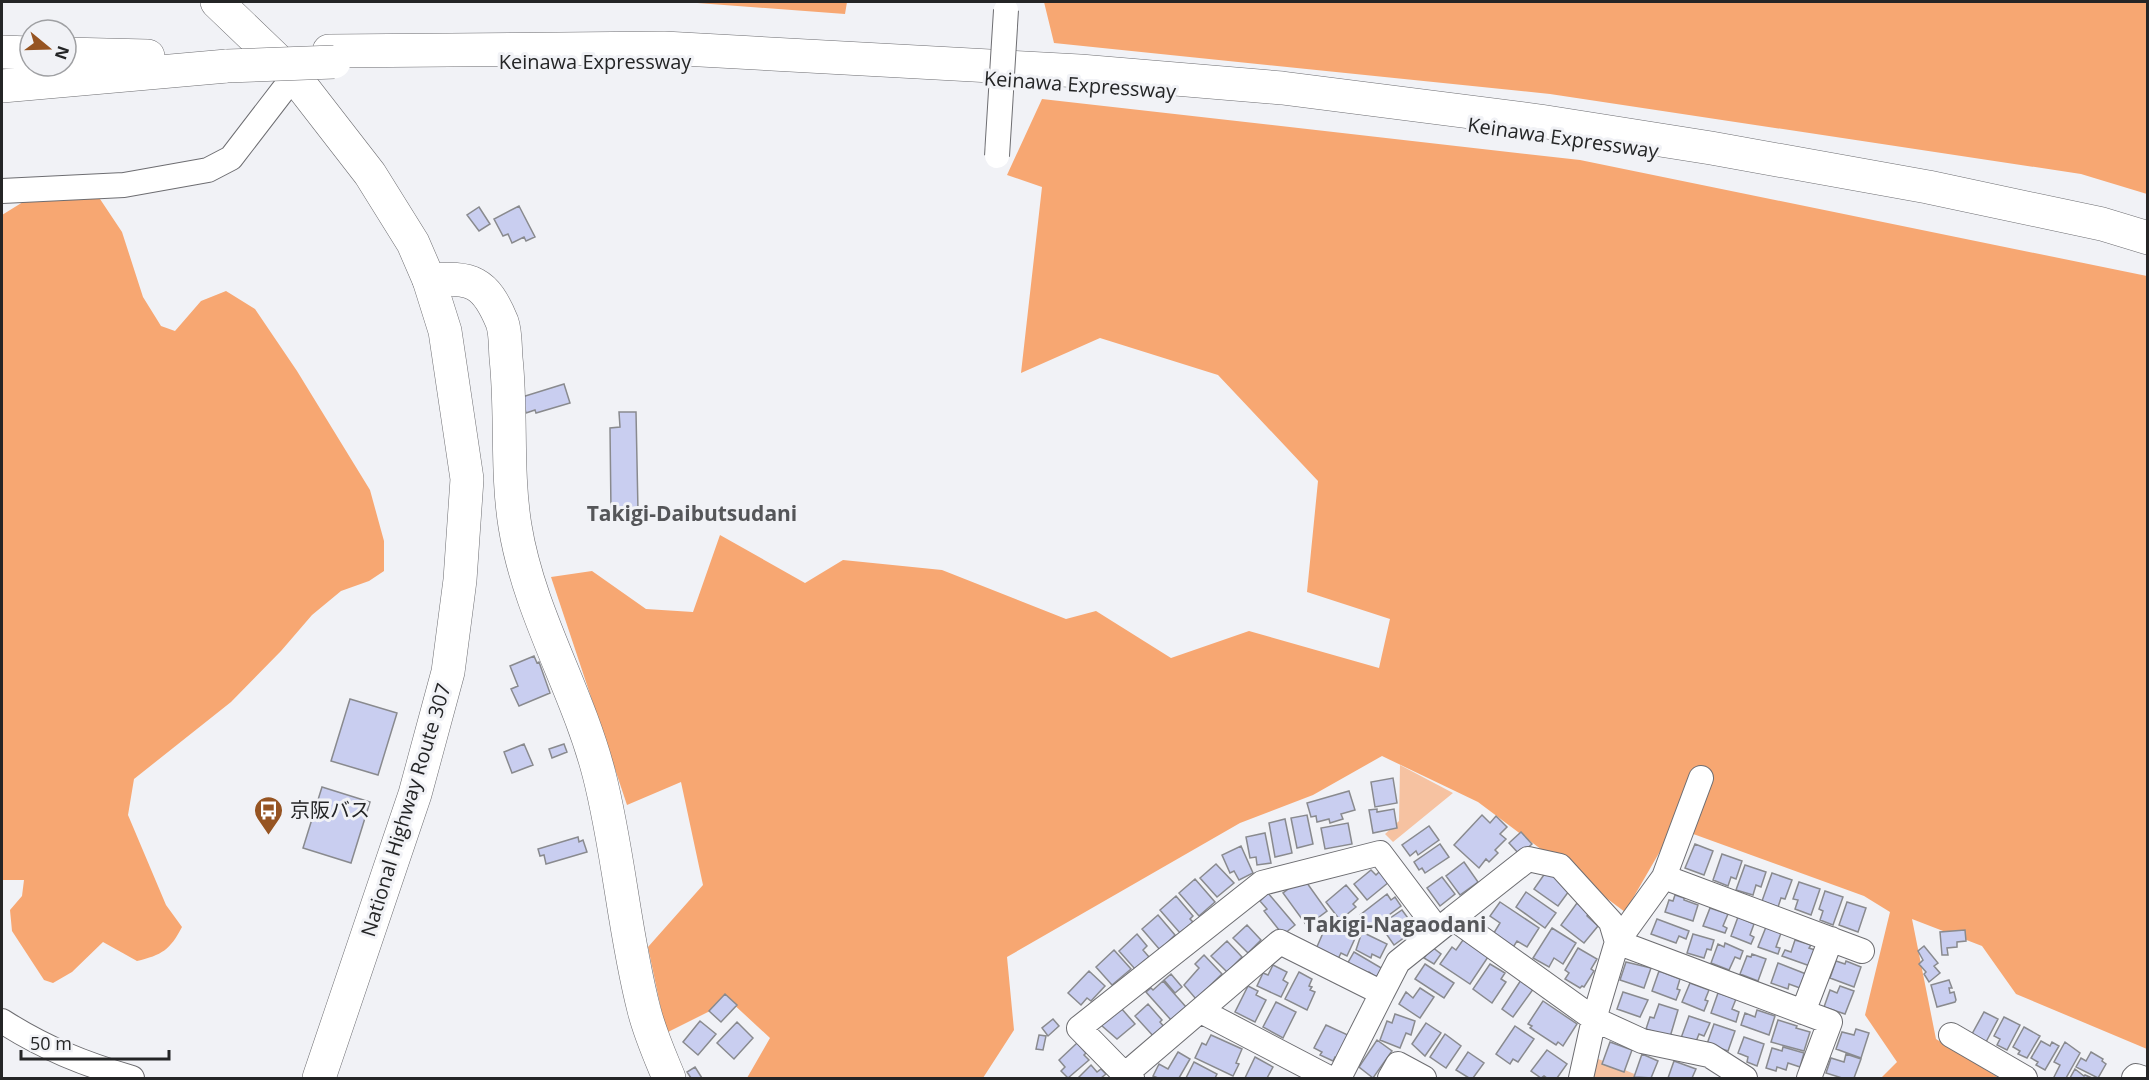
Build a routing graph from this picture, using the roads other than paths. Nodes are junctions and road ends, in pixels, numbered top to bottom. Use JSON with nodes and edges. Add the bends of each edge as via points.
{"nodes":[{"id":1,"x":218,"y":2,"type":"edge"},
{"id":2,"x":1006,"y":6,"type":"edge"},
{"id":3,"x":2,"y":52,"type":"edge"},
{"id":4,"x":18,"y":53,"type":"edge"},
{"id":5,"x":78,"y":54,"type":"edge"},
{"id":6,"x":331,"y":56,"type":"junction"},
{"id":7,"x":225,"y":60,"type":"junction"},
{"id":8,"x":164,"y":72,"type":"junction"},
{"id":9,"x":294,"y":76,"type":"junction"},
{"id":10,"x":2,"y":86,"type":"edge"},
{"id":11,"x":2,"y":95,"type":"edge"},
{"id":12,"x":997,"y":156,"type":"dead end"},
{"id":13,"x":2,"y":191,"type":"edge"},
{"id":14,"x":2148,"y":238,"type":"edge"},
{"id":15,"x":2148,"y":243,"type":"edge"},
{"id":16,"x":429,"y":280,"type":"junction"},
{"id":17,"x":1701,"y":778,"type":"dead end"},
{"id":18,"x":1664,"y":878,"type":"junction"},
{"id":19,"x":1445,"y":924,"type":"junction"},
{"id":20,"x":1831,"y":939,"type":"junction"},
{"id":21,"x":1617,"y":942,"type":"junction"},
{"id":22,"x":1862,"y":951,"type":"dead end"},
{"id":23,"x":1382,"y":993,"type":"junction"},
{"id":24,"x":1201,"y":1011,"type":"junction"},
{"id":25,"x":1803,"y":1012,"type":"junction"},
{"id":26,"x":1594,"y":1019,"type":"junction"},
{"id":27,"x":2,"y":1021,"type":"edge"},
{"id":28,"x":1952,"y":1035,"type":"dead end"},
{"id":29,"x":1126,"y":1077,"type":"edge"},
{"id":30,"x":132,"y":1078,"type":"edge"},
{"id":31,"x":319,"y":1078,"type":"edge"},
{"id":32,"x":669,"y":1078,"type":"edge"},
{"id":33,"x":1329,"y":1078,"type":"edge"},
{"id":34,"x":1339,"y":1078,"type":"edge"},
{"id":35,"x":1390,"y":1078,"type":"edge"},
{"id":36,"x":1424,"y":1078,"type":"edge"},
{"id":37,"x":1581,"y":1078,"type":"edge"},
{"id":38,"x":1744,"y":1078,"type":"edge"},
{"id":39,"x":1809,"y":1078,"type":"edge"},
{"id":40,"x":2025,"y":1078,"type":"edge"},
{"id":41,"x":2134,"y":1078,"type":"edge"},
{"id":42,"x":2142,"y":1078,"type":"edge"}],
"edges":[{"from":1,"to":9,"type":"main road","name":"National Highway Route 307"},
{"from":2,"to":12,"type":"street","bridge":true},
{"from":3,"to":4,"type":"main road"},
{"from":5,"to":7,"type":"main road","name":"Keinawa Expressway"},
{"from":6,"to":7,"type":"main road","name":"Keinawa Expressway"},
{"from":6,"to":14,"type":"main road","name":"Keinawa Expressway","via":[[676,49],[1068,70],[1282,88],[1711,148],[1928,187],[2102,224]]},
{"from":6,"to":15,"type":"main road","name":"Keinawa Expressway","via":[[664,61],[1079,83],[1282,101],[1539,132],[1710,159]]},
{"from":7,"to":8,"type":"main road","name":"Keinawa Expressway"},
{"from":8,"to":10,"type":"main road","name":"Keinawa Expressway"},
{"from":8,"to":11,"type":"main road"},
{"from":9,"to":13,"type":"street","via":[[231,158],[208,170],[124,185]]},
{"from":9,"to":16,"type":"main road","name":"National Highway Route 307","via":[[370,174],[413,243]]},
{"from":16,"to":31,"type":"main road","name":"National Highway Route 307","via":[[445,331],[467,479],[448,672],[416,794]]},
{"from":16,"to":32,"type":"main road","via":[[458,278],[483,288],[503,324],[509,382],[510,470],[524,568],[599,776],[644,1011]]},
{"from":17,"to":18,"type":"street"},
{"from":18,"to":20,"type":"street"},
{"from":18,"to":21,"type":"street"},
{"from":19,"to":21,"type":"street","via":[[1528,859],[1560,866],[1611,922]]},
{"from":19,"to":23,"type":"street","via":[[1398,962]]},
{"from":19,"to":26,"type":"street"},
{"from":19,"to":29,"type":"street","via":[[1380,852],[1262,883],[1078,1028]]},
{"from":20,"to":22,"type":"street"},
{"from":20,"to":25,"type":"street"},
{"from":21,"to":25,"type":"street"},
{"from":21,"to":26,"type":"street"},
{"from":23,"to":24,"type":"street","via":[[1280,942]]},
{"from":23,"to":34,"type":"street"},
{"from":24,"to":29,"type":"street"},
{"from":24,"to":33,"type":"street"},
{"from":25,"to":39,"type":"street","via":[[1830,1022]]},
{"from":26,"to":37,"type":"street"},
{"from":26,"to":38,"type":"street","via":[[1642,1041],[1709,1055]]},
{"from":27,"to":30,"type":"street","via":[[82,1063]]},
{"from":28,"to":40,"type":"street"},
{"from":35,"to":36,"type":"street","via":[[1398,1064]]},
{"from":41,"to":42,"type":"street"}]}
